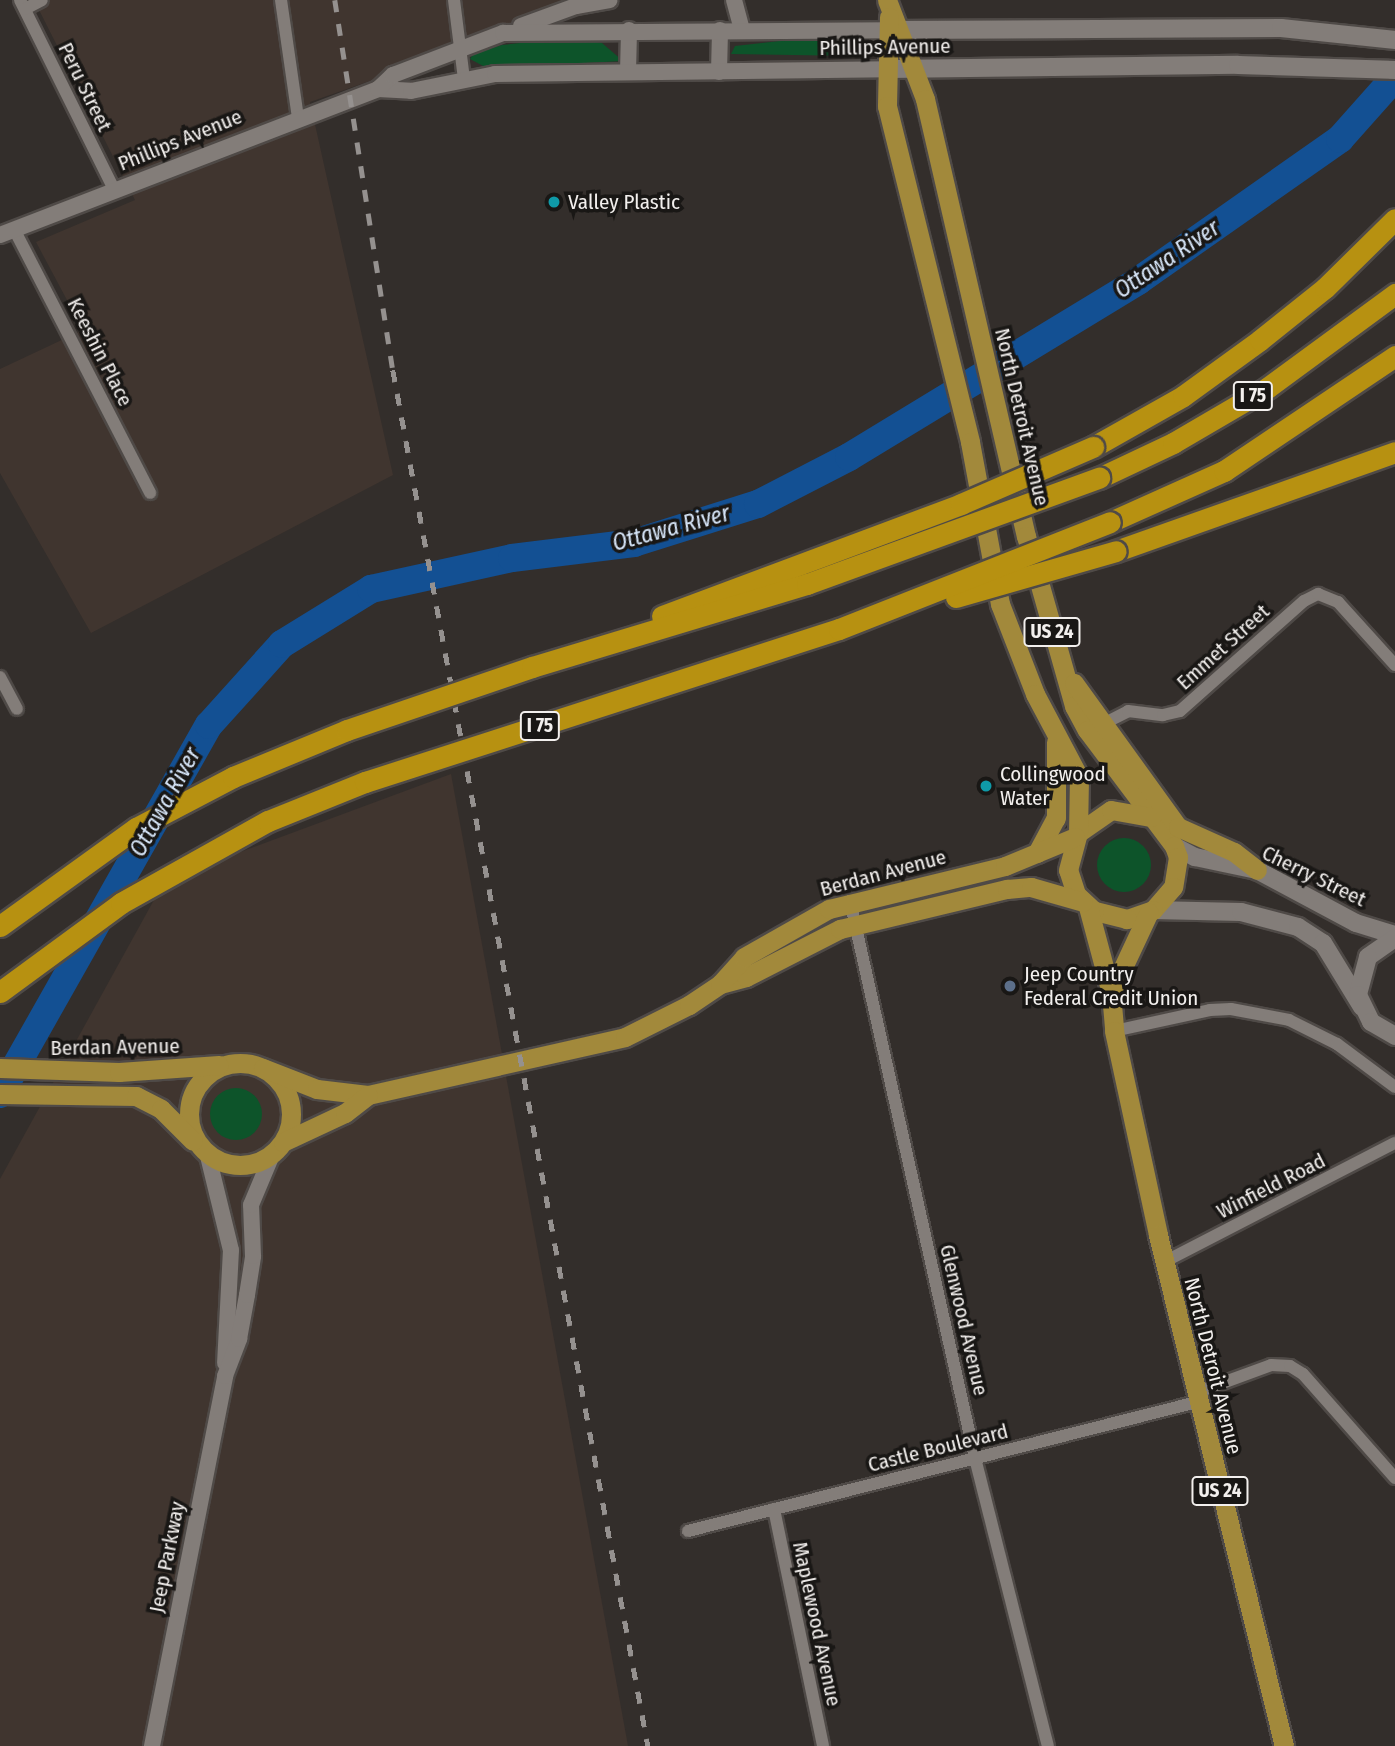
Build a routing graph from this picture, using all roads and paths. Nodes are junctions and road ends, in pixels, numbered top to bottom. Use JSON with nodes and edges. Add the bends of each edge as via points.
{"nodes":[{"id":1,"x":42,"y":0,"type":"edge"},
{"id":2,"x":281,"y":0,"type":"edge"},
{"id":3,"x":454,"y":0,"type":"edge"},
{"id":4,"x":609,"y":0,"type":"edge"},
{"id":5,"x":734,"y":0,"type":"edge"},
{"id":6,"x":23,"y":5,"type":"edge"},
{"id":7,"x":888,"y":5,"type":"edge"},
{"id":8,"x":742,"y":29,"type":"junction"},
{"id":9,"x":629,"y":30,"type":"junction"},
{"id":10,"x":719,"y":30,"type":"junction"},
{"id":11,"x":893,"y":30,"type":"junction"},
{"id":12,"x":503,"y":33,"type":"junction"},
{"id":13,"x":1395,"y":40,"type":"edge"},
{"id":14,"x":460,"y":48,"type":"junction"},
{"id":15,"x":888,"y":69,"type":"junction"},
{"id":16,"x":913,"y":69,"type":"junction"},
{"id":17,"x":1395,"y":70,"type":"edge"},
{"id":18,"x":628,"y":72,"type":"junction"},
{"id":19,"x":719,"y":72,"type":"junction"},
{"id":20,"x":464,"y":79,"type":"junction"},
{"id":21,"x":377,"y":89,"type":"junction"},
{"id":22,"x":298,"y":118,"type":"junction"},
{"id":23,"x":115,"y":191,"type":"junction"},
{"id":24,"x":1395,"y":219,"type":"edge"},
{"id":25,"x":7,"y":232,"type":"edge"},
{"id":26,"x":1395,"y":294,"type":"edge"},
{"id":27,"x":1395,"y":356,"type":"edge"},
{"id":28,"x":1395,"y":452,"type":"edge"},
{"id":29,"x":150,"y":493,"type":"dead end"},
{"id":30,"x":839,"y":629,"type":"junction"},
{"id":31,"x":1395,"y":665,"type":"edge"},
{"id":32,"x":532,"y":667,"type":"junction"},
{"id":33,"x":1066,"y":672,"type":"junction"},
{"id":34,"x":0,"y":677,"type":"edge"},
{"id":35,"x":17,"y":709,"type":"dead end"},
{"id":36,"x":1103,"y":724,"type":"junction"},
{"id":37,"x":1056,"y":737,"type":"junction"},
{"id":38,"x":1151,"y":817,"type":"junction"},
{"id":39,"x":1076,"y":835,"type":"junction"},
{"id":40,"x":1174,"y":846,"type":"junction"},
{"id":41,"x":1036,"y":854,"type":"junction"},
{"id":42,"x":1257,"y":870,"type":"junction"},
{"id":43,"x":850,"y":901,"type":"junction"},
{"id":44,"x":1085,"y":904,"type":"junction"},
{"id":45,"x":1151,"y":911,"type":"junction"},
{"id":46,"x":856,"y":925,"type":"junction"},
{"id":47,"x":0,"y":926,"type":"edge"},
{"id":48,"x":1395,"y":937,"type":"edge"},
{"id":49,"x":720,"y":984,"type":"junction"},
{"id":50,"x":0,"y":992,"type":"edge"},
{"id":51,"x":1111,"y":993,"type":"junction"},
{"id":52,"x":1362,"y":1007,"type":"junction"},
{"id":53,"x":1114,"y":1031,"type":"junction"},
{"id":54,"x":1395,"y":1036,"type":"edge"},
{"id":55,"x":230,"y":1063,"type":"junction"},
{"id":56,"x":0,"y":1068,"type":"edge"},
{"id":57,"x":263,"y":1068,"type":"junction"},
{"id":58,"x":1395,"y":1087,"type":"edge"},
{"id":59,"x":0,"y":1094,"type":"edge"},
{"id":60,"x":368,"y":1095,"type":"junction"},
{"id":61,"x":1395,"y":1143,"type":"edge"},
{"id":62,"x":278,"y":1148,"type":"junction"},
{"id":63,"x":202,"y":1150,"type":"junction"},
{"id":64,"x":1164,"y":1262,"type":"junction"},
{"id":65,"x":225,"y":1376,"type":"junction"},
{"id":66,"x":1196,"y":1397,"type":"junction"},
{"id":67,"x":975,"y":1458,"type":"junction"},
{"id":68,"x":1394,"y":1476,"type":"edge"},
{"id":69,"x":774,"y":1509,"type":"junction"},
{"id":70,"x":688,"y":1531,"type":"dead end"},
{"id":71,"x":152,"y":1746,"type":"edge"},
{"id":72,"x":823,"y":1746,"type":"edge"},
{"id":73,"x":1048,"y":1746,"type":"edge"},
{"id":74,"x":1284,"y":1746,"type":"edge"}],
"edges":[{"from":1,"to":6,"type":"street"},
{"from":2,"to":22,"type":"street"},
{"from":3,"to":14,"type":"street"},
{"from":4,"to":12,"type":"street","name":"Phillips Avenue","via":[[576,6]]},
{"from":5,"to":8,"type":"street"},
{"from":6,"to":23,"type":"street","name":"Peru Street"},
{"from":7,"to":11,"type":"main road","name":"North Detroit Avenue","number":"US 24"},
{"from":8,"to":10,"type":"street","name":"Phillips Avenue"},
{"from":8,"to":11,"type":"street","name":"Phillips Avenue"},
{"from":9,"to":10,"type":"street","name":"Phillips Avenue"},
{"from":9,"to":12,"type":"street","name":"Phillips Avenue"},
{"from":9,"to":18,"type":"street"},
{"from":10,"to":19,"type":"street"},
{"from":11,"to":13,"type":"main road","name":"Phillips Avenue","via":[[1281,28]]},
{"from":11,"to":15,"type":"main road","name":"North Detroit Avenue","number":"US 24"},
{"from":11,"to":16,"type":"main road","name":"North Detroit Avenue","number":"US 24"},
{"from":12,"to":14,"type":"street","name":"Phillips Avenue"},
{"from":14,"to":20,"type":"street"},
{"from":14,"to":21,"type":"street","name":"Phillips Avenue","via":[[393,75]]},
{"from":15,"to":16,"type":"main road","name":"Phillips Avenue"},
{"from":15,"to":19,"type":"street","name":"Phillips Avenue"},
{"from":15,"to":37,"type":"main road","name":"North Detroit Avenue","number":"US 24","via":[[887,106],[970,442],[1000,604]]},
{"from":16,"to":17,"type":"main road","name":"Phillips Avenue"},
{"from":16,"to":33,"type":"main road","name":"North Detroit Avenue","number":"US 24","via":[[925,99],[1026,536]]},
{"from":18,"to":19,"type":"street","name":"Phillips Avenue"},
{"from":18,"to":20,"type":"street","name":"Phillips Avenue"},
{"from":20,"to":21,"type":"street","name":"Phillips Avenue","via":[[411,91]]},
{"from":21,"to":22,"type":"street","name":"Phillips Avenue"},
{"from":22,"to":23,"type":"street","name":"Phillips Avenue"},
{"from":23,"to":25,"type":"street","name":"Phillips Avenue"},
{"from":24,"to":32,"type":"highway","bridge":true,"via":[[1325,288],[1260,340],[1183,396],[1093,447],[961,504],[793,563]]},
{"from":25,"to":29,"type":"street","name":"Keeshin Place"},
{"from":26,"to":32,"type":"highway","number":"I 75","bridge":true,"via":[[1267,388],[1173,443],[1099,478],[807,584]]},
{"from":27,"to":30,"type":"highway","number":"I 75","bridge":true,"via":[[1224,471],[1110,522]]},
{"from":28,"to":30,"type":"highway","bridge":true,"via":[[1115,551]]},
{"from":30,"to":50,"type":"highway","number":"I 75","bridge":true,"via":[[365,782],[268,821],[121,903]]},
{"from":31,"to":36,"type":"street","name":"Emmet Street","via":[[1338,603],[1325,595],[1304,601],[1180,711],[1163,715],[1128,711]]},
{"from":32,"to":47,"type":"highway","number":"I 75","bridge":true,"via":[[347,730],[233,777],[136,828]]},
{"from":33,"to":36,"type":"main road"},
{"from":33,"to":38,"type":"main road","name":"North Detroit Avenue","number":"US 24","via":[[1087,730]]},
{"from":34,"to":35,"type":"street"},
{"from":36,"to":42,"type":"main road","via":[[1178,827],[1234,852]]},
{"from":37,"to":39,"type":"main road","name":"North Detroit Avenue","number":"US 24","via":[[1079,777]]},
{"from":37,"to":41,"type":"main road","via":[[1056,818]]},
{"from":38,"to":39,"type":"main road","via":[[1111,810],[1098,814]]},
{"from":38,"to":40,"type":"main road","number":"US 24"},
{"from":39,"to":41,"type":"main road","name":"Berdan Avenue"},
{"from":39,"to":44,"type":"main road","number":"US 24","via":[[1068,870]]},
{"from":40,"to":42,"type":"main road","name":"Cherry Street","via":[[1195,857]]},
{"from":40,"to":45,"type":"main road","number":"US 24","via":[[1177,873],[1173,887]]},
{"from":41,"to":43,"type":"main road","name":"Berdan Avenue","via":[[985,871]]},
{"from":42,"to":48,"type":"main road","name":"Cherry Street","via":[[1356,923]]},
{"from":43,"to":46,"type":"street","name":"Glenwood Avenue"},
{"from":43,"to":49,"type":"main road","name":"Berdan Avenue","via":[[769,939],[744,957]]},
{"from":44,"to":45,"type":"main road","via":[[1116,919]]},
{"from":44,"to":46,"type":"main road","name":"Berdan Avenue","via":[[1018,887]]},
{"from":44,"to":51,"type":"main road","name":"North Detroit Avenue","number":"US 24"},
{"from":45,"to":51,"type":"main road","name":"North Detroit Avenue","number":"US 24"},
{"from":45,"to":52,"type":"main road","via":[[1241,912],[1298,927],[1323,943]]},
{"from":46,"to":49,"type":"main road","name":"Berdan Avenue","via":[[746,977]]},
{"from":46,"to":67,"type":"street","name":"Glenwood Avenue"},
{"from":48,"to":52,"type":"main road","via":[[1377,947],[1361,968],[1358,995]]},
{"from":49,"to":60,"type":"main road","name":"Berdan Avenue","via":[[670,1016],[625,1037]]},
{"from":51,"to":53,"type":"main road","name":"North Detroit Avenue","number":"US 24"},
{"from":52,"to":54,"type":"main road","via":[[1371,1022]]},
{"from":53,"to":58,"type":"street","via":[[1220,1010],[1289,1020],[1337,1044]]},
{"from":53,"to":64,"type":"main road","name":"North Detroit Avenue","number":"US 24"},
{"from":55,"to":56,"type":"main road","name":"Berdan Avenue","via":[[160,1071]]},
{"from":55,"to":57,"type":"main road"},
{"from":55,"to":63,"type":"main road","via":[[201,1080],[192,1095],[189,1128]]},
{"from":57,"to":60,"type":"main road","name":"Berdan Avenue","via":[[317,1089]]},
{"from":57,"to":62,"type":"main road","via":[[287,1093],[291,1109]]},
{"from":59,"to":63,"type":"main road","via":[[136,1096],[161,1109]]},
{"from":60,"to":62,"type":"main road","name":"Berdan Avenue","via":[[345,1113]]},
{"from":61,"to":64,"type":"street","name":"Winfield Road"},
{"from":62,"to":63,"type":"main road","via":[[240,1166]]},
{"from":62,"to":65,"type":"street","name":"Jeep Parkway","via":[[251,1205],[253,1256],[239,1339]]},
{"from":63,"to":65,"type":"street","name":"Jeep Parkway","via":[[231,1250]]},
{"from":64,"to":66,"type":"main road","name":"North Detroit Avenue","number":"US 24"},
{"from":65,"to":71,"type":"street","name":"Jeep Parkway"},
{"from":66,"to":67,"type":"street","name":"Castle Boulevard"},
{"from":66,"to":68,"type":"street","name":"Castle Boulevard","via":[[1271,1365],[1290,1366],[1303,1374]]},
{"from":66,"to":74,"type":"main road","name":"North Detroit Avenue","number":"US 24"},
{"from":67,"to":69,"type":"street","name":"Castle Boulevard"},
{"from":67,"to":73,"type":"street","name":"Glenwood Avenue"},
{"from":69,"to":70,"type":"street","name":"Castle Boulevard"},
{"from":69,"to":72,"type":"street","name":"Maplewood Avenue"}]}
